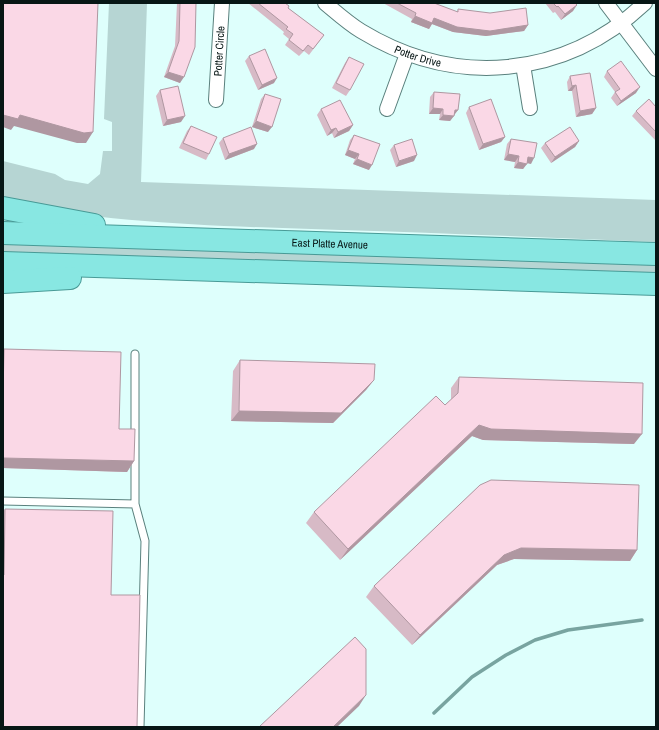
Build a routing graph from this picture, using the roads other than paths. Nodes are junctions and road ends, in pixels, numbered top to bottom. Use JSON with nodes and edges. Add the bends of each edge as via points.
{"nodes":[{"id":1,"x":222,"y":3,"type":"edge"},
{"id":2,"x":325,"y":3,"type":"edge"},
{"id":3,"x":606,"y":3,"type":"edge"},
{"id":4,"x":645,"y":3,"type":"edge"},
{"id":5,"x":621,"y":23,"type":"junction"},
{"id":6,"x":407,"y":54,"type":"junction"},
{"id":7,"x":523,"y":65,"type":"junction"},
{"id":8,"x":656,"y":69,"type":"edge"},
{"id":9,"x":216,"y":100,"type":"dead end"},
{"id":10,"x":530,"y":108,"type":"dead end"},
{"id":11,"x":387,"y":109,"type":"dead end"},
{"id":12,"x":6,"y":208,"type":"edge"},
{"id":13,"x":3,"y":233,"type":"edge"},
{"id":14,"x":172,"y":238,"type":"junction"},
{"id":15,"x":656,"y":254,"type":"edge"},
{"id":16,"x":3,"y":263,"type":"edge"},
{"id":17,"x":150,"y":268,"type":"junction"},
{"id":18,"x":3,"y":282,"type":"edge"},
{"id":19,"x":656,"y":284,"type":"edge"},
{"id":20,"x":135,"y":354,"type":"dead end"},
{"id":21,"x":3,"y":501,"type":"edge"},
{"id":22,"x":135,"y":504,"type":"junction"},
{"id":23,"x":140,"y":727,"type":"edge"}],
"edges":[{"from":1,"to":9,"type":"street","name":"Potter Circle"},
{"from":2,"to":6,"type":"street","name":"Potter Drive","via":[[361,31]]},
{"from":3,"to":5,"type":"street"},
{"from":4,"to":5,"type":"street","name":"Potter Drive"},
{"from":5,"to":7,"type":"street","name":"Potter Drive","via":[[573,51]]},
{"from":5,"to":8,"type":"street"},
{"from":6,"to":7,"type":"street","name":"Potter Drive","via":[[447,66],[486,69]]},
{"from":6,"to":11,"type":"street"},
{"from":7,"to":10,"type":"street"},
{"from":12,"to":14,"type":"highway"},
{"from":13,"to":14,"type":"highway","name":"East Platte Avenue"},
{"from":14,"to":15,"type":"highway","name":"East Platte Avenue"},
{"from":16,"to":17,"type":"highway"},
{"from":17,"to":18,"type":"highway","via":[[108,275]]},
{"from":17,"to":19,"type":"highway"},
{"from":20,"to":22,"type":"lane"},
{"from":21,"to":22,"type":"lane"},
{"from":22,"to":23,"type":"lane","via":[[144,541]]}]}
